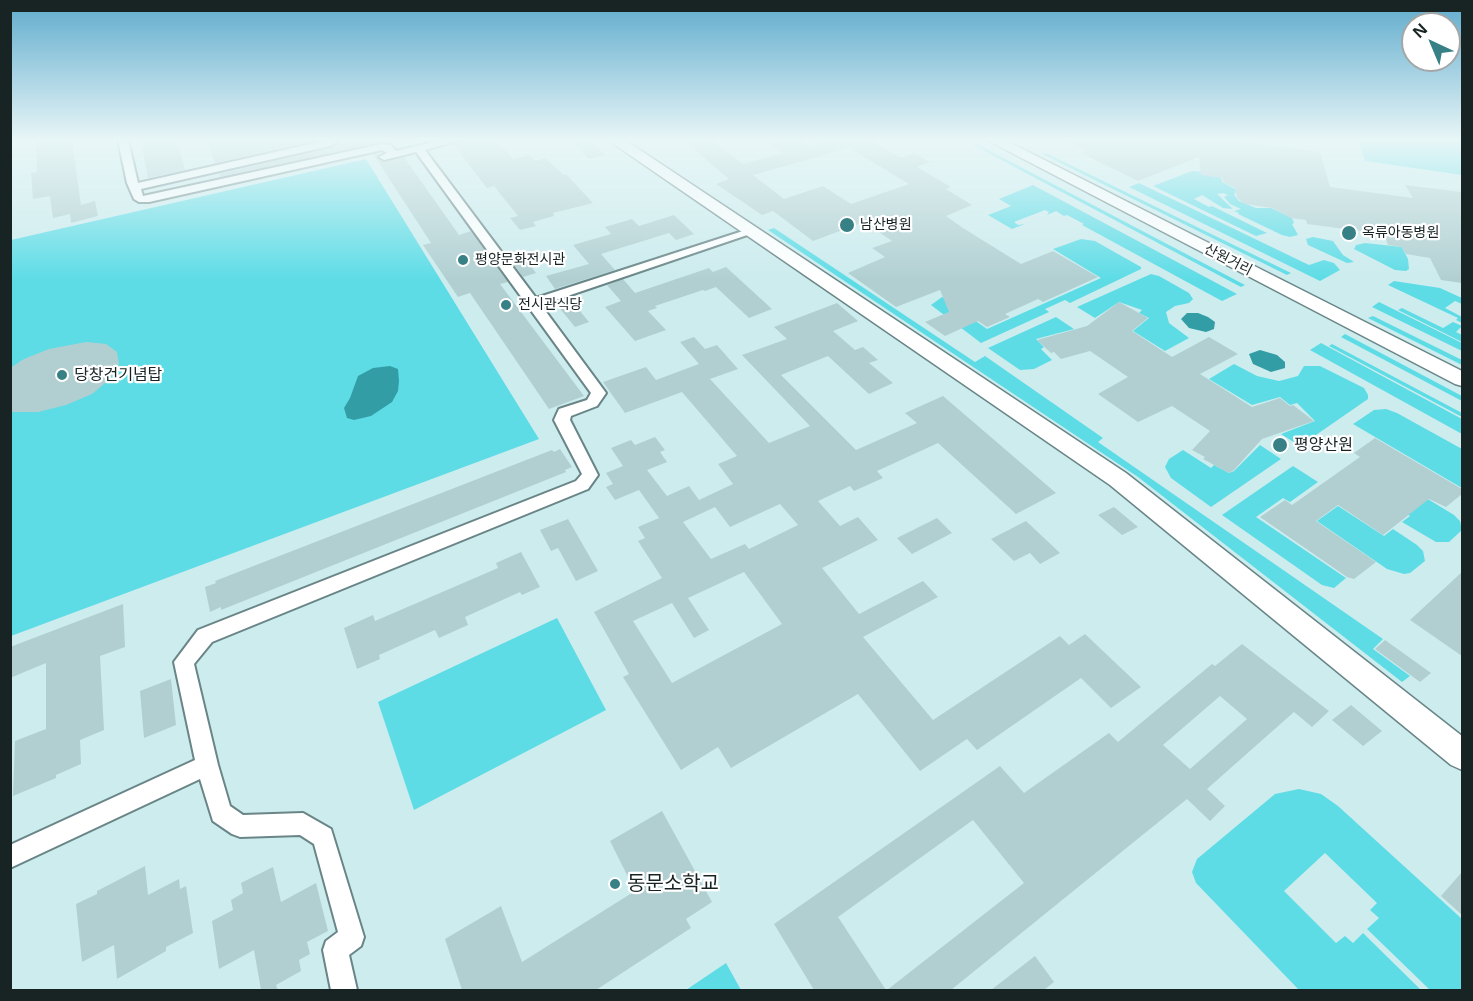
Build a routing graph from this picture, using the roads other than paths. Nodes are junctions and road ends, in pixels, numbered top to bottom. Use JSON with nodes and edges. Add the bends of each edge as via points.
{"nodes":[{"id":1,"x":135,"y":187,"type":"edge"},
{"id":2,"x":207,"y":187,"type":"edge"},
{"id":3,"x":447,"y":187,"type":"edge"},
{"id":4,"x":684,"y":187,"type":"edge"},
{"id":5,"x":1085,"y":187,"type":"edge"},
{"id":6,"x":750,"y":232,"type":"junction"},
{"id":7,"x":535,"y":303,"type":"junction"},
{"id":8,"x":1462,"y":379,"type":"edge"},
{"id":9,"x":1462,"y":755,"type":"edge"},
{"id":10,"x":207,"y":765,"type":"junction"},
{"id":11,"x":10,"y":857,"type":"edge"},
{"id":12,"x":344,"y":990,"type":"edge"}],
"edges":[{"from":1,"to":2,"type":"street","via":[[139,200],[149,200]]},
{"from":3,"to":7,"type":"street"},
{"from":4,"to":6,"type":"street"},
{"from":5,"to":8,"type":"street","name":"산원거리"},
{"from":6,"to":7,"type":"street"},
{"from":6,"to":9,"type":"street","via":[[1118,479]]},
{"from":7,"to":10,"type":"street","via":[[599,393],[592,403],[564,413],[561,420],[590,475],[582,485],[205,636],[184,662]]},
{"from":10,"to":11,"type":"street"},
{"from":10,"to":12,"type":"street","via":[[221,813],[240,826],[303,824],[323,837],[352,937],[335,950]]}]}
